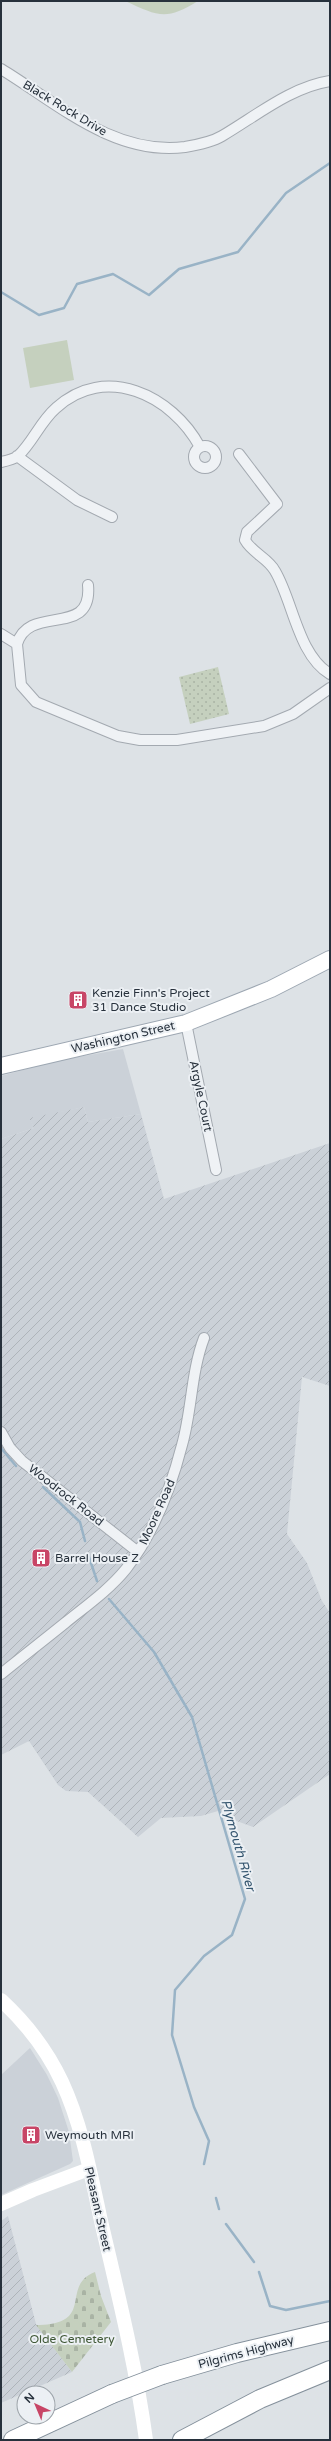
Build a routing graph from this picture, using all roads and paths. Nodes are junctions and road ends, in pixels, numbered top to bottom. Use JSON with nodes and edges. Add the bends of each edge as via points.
{"nodes":[{"id":1,"x":1,"y":69,"type":"edge"},
{"id":2,"x":330,"y":81,"type":"edge"},
{"id":3,"x":200,"y":447,"type":"dead end"},
{"id":4,"x":239,"y":454,"type":"dead end"},
{"id":5,"x":17,"y":456,"type":"junction"},
{"id":6,"x":1,"y":462,"type":"edge"},
{"id":7,"x":112,"y":517,"type":"dead end"},
{"id":8,"x":88,"y":585,"type":"dead end"},
{"id":9,"x":1,"y":634,"type":"edge"},
{"id":10,"x":17,"y":644,"type":"junction"},
{"id":11,"x":330,"y":674,"type":"edge"},
{"id":12,"x":330,"y":688,"type":"edge"},
{"id":13,"x":330,"y":959,"type":"edge"},
{"id":14,"x":186,"y":1023,"type":"junction"},
{"id":15,"x":1,"y":1066,"type":"edge"},
{"id":16,"x":216,"y":1170,"type":"dead end"},
{"id":17,"x":204,"y":1338,"type":"dead end"},
{"id":18,"x":1,"y":1432,"type":"edge"},
{"id":19,"x":138,"y":1552,"type":"junction"},
{"id":20,"x":1,"y":1674,"type":"edge"},
{"id":21,"x":1,"y":2000,"type":"edge"},
{"id":22,"x":89,"y":2169,"type":"junction"},
{"id":23,"x":1,"y":2204,"type":"edge"},
{"id":24,"x":330,"y":2331,"type":"edge"},
{"id":25,"x":330,"y":2370,"type":"edge"},
{"id":26,"x":13,"y":2440,"type":"edge"},
{"id":27,"x":146,"y":2440,"type":"edge"},
{"id":28,"x":182,"y":2440,"type":"edge"}],
"edges":[{"from":1,"to":2,"type":"street","name":"Black Rock Drive","via":[[106,134],[134,144],[160,148],[195,145],[218,138],[297,90]]},
{"from":3,"to":5,"type":"street","via":[[181,419],[158,401],[130,389],[104,387],[81,392],[64,401],[46,418]]},
{"from":4,"to":11,"type":"street","via":[[278,504],[247,532],[245,540],[275,570],[307,646],[319,665]]},
{"from":5,"to":6,"type":"street"},
{"from":5,"to":7,"type":"street","via":[[77,500]]},
{"from":8,"to":10,"type":"street","via":[[88,598],[79,614],[34,624],[25,629]]},
{"from":9,"to":10,"type":"street"},
{"from":10,"to":12,"type":"street","via":[[21,685],[34,700],[47,708],[68,713],[118,736],[140,740],[176,740],[264,726],[294,714]]},
{"from":13,"to":14,"type":"main road","name":"Washington Street","via":[[271,989]]},
{"from":14,"to":15,"type":"main road","name":"Washington Street"},
{"from":14,"to":16,"type":"street","name":"Argyle Court"},
{"from":17,"to":19,"type":"street","name":"Moore Road","via":[[196,1367],[183,1444],[170,1486],[154,1524]]},
{"from":18,"to":19,"type":"street","name":"Woodrock Road","via":[[10,1448],[22,1461]]},
{"from":19,"to":20,"type":"street","name":"Moore Road","via":[[126,1569],[104,1591]]},
{"from":21,"to":22,"type":"main road","name":"Pleasant Street","via":[[28,2027],[54,2065],[68,2095]]},
{"from":22,"to":23,"type":"main road"},
{"from":22,"to":27,"type":"main road","name":"Pleasant Street","via":[[134,2369]]},
{"from":24,"to":26,"type":"highway","name":"Pilgrims Highway","bridge":true,"via":[[237,2353],[162,2375],[112,2394]]},
{"from":25,"to":28,"type":"highway","via":[[260,2400]]}]}
